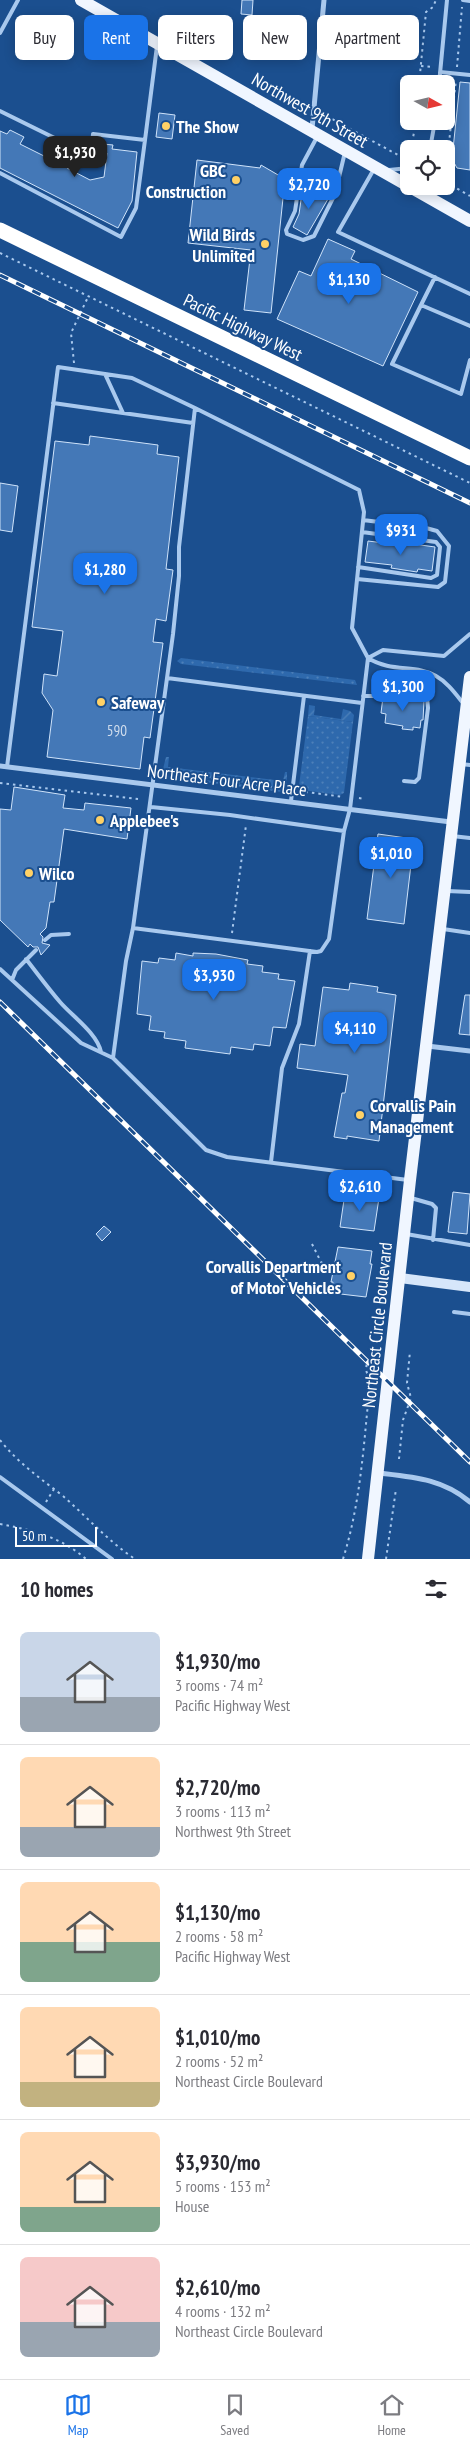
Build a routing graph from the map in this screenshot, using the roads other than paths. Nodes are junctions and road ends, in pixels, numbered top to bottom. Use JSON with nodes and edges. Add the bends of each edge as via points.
{"nodes":[{"id":1,"x":18,"y":0,"type":"edge"},
{"id":2,"x":81,"y":0,"type":"edge"},
{"id":3,"x":324,"y":0,"type":"edge"},
{"id":4,"x":447,"y":0,"type":"edge"},
{"id":5,"x":463,"y":0,"type":"edge"},
{"id":6,"x":470,"y":1,"type":"edge"},
{"id":7,"x":0,"y":33,"type":"edge"},
{"id":8,"x":158,"y":44,"type":"joint"},
{"id":9,"x":186,"y":60,"type":"edge"},
{"id":10,"x":440,"y":72,"type":"junction"},
{"id":11,"x":440,"y":75,"type":"edge"},
{"id":12,"x":470,"y":75,"type":"edge"},
{"id":13,"x":0,"y":111,"type":"edge"},
{"id":14,"x":315,"y":133,"type":"junction"},
{"id":15,"x":145,"y":140,"type":"junction"},
{"id":16,"x":346,"y":150,"type":"junction"},
{"id":17,"x":377,"y":168,"type":"junction"},
{"id":18,"x":400,"y":168,"type":"edge"},
{"id":19,"x":0,"y":173,"type":"edge"},
{"id":20,"x":432,"y":195,"type":"edge"},
{"id":21,"x":435,"y":201,"type":"junction"},
{"id":22,"x":464,"y":215,"type":"edge"},
{"id":23,"x":470,"y":222,"type":"edge"},
{"id":24,"x":0,"y":230,"type":"edge"},
{"id":25,"x":435,"y":277,"type":"junction"},
{"id":26,"x":470,"y":294,"type":"edge"},
{"id":27,"x":421,"y":305,"type":"junction"},
{"id":28,"x":470,"y":326,"type":"edge"},
{"id":29,"x":470,"y":360,"type":"edge"},
{"id":30,"x":105,"y":374,"type":"junction"},
{"id":31,"x":53,"y":404,"type":"junction"},
{"id":32,"x":195,"y":408,"type":"junction"},
{"id":33,"x":123,"y":413,"type":"junction"},
{"id":34,"x":193,"y":423,"type":"junction"},
{"id":35,"x":470,"y":458,"type":"edge"},
{"id":36,"x":363,"y":520,"type":"junction"},
{"id":37,"x":362,"y":532,"type":"junction"},
{"id":38,"x":358,"y":567,"type":"junction"},
{"id":39,"x":357,"y":579,"type":"junction"},
{"id":40,"x":470,"y":634,"type":"edge"},
{"id":41,"x":368,"y":658,"type":"junction"},
{"id":42,"x":470,"y":677,"type":"edge"},
{"id":43,"x":167,"y":678,"type":"junction"},
{"id":44,"x":304,"y":696,"type":"junction"},
{"id":45,"x":363,"y":696,"type":"junction"},
{"id":46,"x":362,"y":703,"type":"junction"},
{"id":47,"x":466,"y":707,"type":"junction"},
{"id":48,"x":464,"y":764,"type":"edge"},
{"id":49,"x":0,"y":766,"type":"edge"},
{"id":50,"x":6,"y":767,"type":"junction"},
{"id":51,"x":404,"y":781,"type":"dead end"},
{"id":52,"x":153,"y":786,"type":"junction"},
{"id":53,"x":291,"y":801,"type":"junction"},
{"id":54,"x":151,"y":807,"type":"junction"},
{"id":55,"x":350,"y":809,"type":"junction"},
{"id":56,"x":451,"y":822,"type":"junction"},
{"id":57,"x":344,"y":831,"type":"junction"},
{"id":58,"x":450,"y":836,"type":"junction"},
{"id":59,"x":470,"y":838,"type":"edge"},
{"id":60,"x":444,"y":890,"type":"junction"},
{"id":61,"x":470,"y":892,"type":"edge"},
{"id":62,"x":133,"y":928,"type":"junction"},
{"id":63,"x":440,"y":929,"type":"junction"},
{"id":64,"x":470,"y":933,"type":"edge"},
{"id":65,"x":69,"y":934,"type":"dead end"},
{"id":66,"x":45,"y":940,"type":"dead end"},
{"id":67,"x":36,"y":950,"type":"dead end"},
{"id":68,"x":310,"y":951,"type":"junction"},
{"id":69,"x":26,"y":959,"type":"junction"},
{"id":70,"x":0,"y":969,"type":"edge"},
{"id":71,"x":12,"y":980,"type":"junction"},
{"id":72,"x":427,"y":1046,"type":"junction"},
{"id":73,"x":470,"y":1051,"type":"edge"},
{"id":74,"x":101,"y":1052,"type":"junction"},
{"id":75,"x":113,"y":1058,"type":"junction"},
{"id":76,"x":271,"y":1162,"type":"junction"},
{"id":77,"x":410,"y":1180,"type":"junction"},
{"id":78,"x":408,"y":1197,"type":"junction"},
{"id":79,"x":404,"y":1234,"type":"junction"},
{"id":80,"x":434,"y":1240,"type":"junction"},
{"id":81,"x":470,"y":1244,"type":"edge"},
{"id":82,"x":400,"y":1278,"type":"junction"},
{"id":83,"x":470,"y":1287,"type":"edge"},
{"id":84,"x":454,"y":1312,"type":"dead end"},
{"id":85,"x":470,"y":1314,"type":"edge"},
{"id":86,"x":379,"y":1473,"type":"junction"},
{"id":87,"x":0,"y":1478,"type":"edge"},
{"id":88,"x":470,"y":1502,"type":"edge"},
{"id":89,"x":112,"y":1559,"type":"edge"},
{"id":90,"x":368,"y":1559,"type":"edge"}],
"edges":[{"from":1,"to":7,"type":"lane"},
{"from":2,"to":8,"type":"main road","name":"Northwest 9th Street"},
{"from":3,"to":14,"type":"street","via":[[314,109]]},
{"from":4,"to":10,"type":"lane"},
{"from":5,"to":6,"type":"lane"},
{"from":8,"to":15,"type":"lane"},
{"from":9,"to":14,"type":"main road","name":"Northwest 9th Street"},
{"from":10,"to":11,"type":"lane"},
{"from":10,"to":12,"type":"lane"},
{"from":13,"to":15,"type":"lane","via":[[83,152],[92,146],[93,134]]},
{"from":14,"to":16,"type":"main road","name":"Northwest 9th Street"},
{"from":14,"to":16,"type":"lane","via":[[302,165],[295,211],[287,234],[302,240],[314,236],[335,194]]},
{"from":15,"to":19,"type":"lane","via":[[136,208],[120,237]]},
{"from":16,"to":17,"type":"main road","name":"Northwest 9th Street"},
{"from":17,"to":18,"type":"lane"},
{"from":17,"to":21,"type":"main road","name":"Northwest 9th Street"},
{"from":17,"to":25,"type":"lane","via":[[338,232]]},
{"from":20,"to":21,"type":"lane"},
{"from":21,"to":22,"type":"main road","name":"Northwest 9th Street"},
{"from":22,"to":23,"type":"main road","name":"Northwest 9th Street"},
{"from":24,"to":35,"type":"highway","name":"Pacific Highway West"},
{"from":25,"to":26,"type":"lane"},
{"from":25,"to":27,"type":"lane"},
{"from":27,"to":28,"type":"lane"},
{"from":27,"to":29,"type":"lane","via":[[392,364],[461,394]]},
{"from":30,"to":31,"type":"lane","via":[[58,367]]},
{"from":30,"to":32,"type":"lane","via":[[132,378]]},
{"from":30,"to":33,"type":"lane"},
{"from":31,"to":33,"type":"lane"},
{"from":31,"to":50,"type":"lane"},
{"from":32,"to":34,"type":"lane"},
{"from":32,"to":36,"type":"lane","via":[[359,490]]},
{"from":33,"to":34,"type":"lane"},
{"from":34,"to":43,"type":"lane"},
{"from":36,"to":37,"type":"lane"},
{"from":36,"to":39,"type":"lane","via":[[437,531],[449,546],[448,562],[444,582],[438,587]]},
{"from":37,"to":38,"type":"lane"},
{"from":37,"to":38,"type":"lane","via":[[436,542],[440,547],[439,559],[437,575],[431,578]]},
{"from":38,"to":39,"type":"lane"},
{"from":39,"to":41,"type":"lane","via":[[352,628]]},
{"from":40,"to":41,"type":"lane","via":[[444,656],[382,650]]},
{"from":41,"to":45,"type":"lane"},
{"from":41,"to":47,"type":"lane","via":[[380,666],[434,675],[450,687]]},
{"from":42,"to":47,"type":"main road","name":"Northeast Circle Boulevard"},
{"from":43,"to":44,"type":"lane"},
{"from":43,"to":52,"type":"lane"},
{"from":44,"to":46,"type":"lane"},
{"from":44,"to":53,"type":"lane"},
{"from":45,"to":46,"type":"lane"},
{"from":45,"to":51,"type":"lane","via":[[377,696],[388,691],[427,698],[419,778],[414,782]]},
{"from":46,"to":55,"type":"lane"},
{"from":47,"to":48,"type":"main road","name":"Northeast Circle Boulevard"},
{"from":48,"to":56,"type":"main road","name":"Northeast Circle Boulevard"},
{"from":49,"to":50,"type":"street","name":"Northeast Four Acre Place"},
{"from":50,"to":52,"type":"street","name":"Northeast Four Acre Place"},
{"from":52,"to":53,"type":"street","name":"Northeast Four Acre Place"},
{"from":52,"to":54,"type":"lane"},
{"from":53,"to":55,"type":"street","name":"Northeast Four Acre Place"},
{"from":54,"to":57,"type":"lane"},
{"from":54,"to":62,"type":"lane"},
{"from":55,"to":56,"type":"street","name":"Northeast Four Acre Place"},
{"from":55,"to":57,"type":"lane"},
{"from":56,"to":58,"type":"main road","name":"Northeast Circle Boulevard"},
{"from":57,"to":68,"type":"lane","via":[[329,939],[321,951]]},
{"from":58,"to":59,"type":"lane"},
{"from":58,"to":60,"type":"main road","name":"Northeast Circle Boulevard"},
{"from":60,"to":61,"type":"lane"},
{"from":60,"to":63,"type":"main road","name":"Northeast Circle Boulevard"},
{"from":62,"to":68,"type":"lane"},
{"from":62,"to":75,"type":"lane"},
{"from":63,"to":64,"type":"lane"},
{"from":63,"to":72,"type":"main road","name":"Northeast Circle Boulevard"},
{"from":65,"to":66,"type":"lane","via":[[51,935]]},
{"from":67,"to":69,"type":"lane"},
{"from":68,"to":76,"type":"lane","via":[[299,1024],[282,1068]]},
{"from":69,"to":71,"type":"lane"},
{"from":69,"to":74,"type":"lane","via":[[92,1036]]},
{"from":70,"to":71,"type":"lane"},
{"from":71,"to":74,"type":"lane","via":[[81,1043]]},
{"from":72,"to":73,"type":"street"},
{"from":72,"to":77,"type":"main road","name":"Northeast Circle Boulevard"},
{"from":74,"to":75,"type":"lane"},
{"from":75,"to":76,"type":"lane","via":[[206,1150],[227,1157]]},
{"from":76,"to":77,"type":"lane"},
{"from":77,"to":78,"type":"main road","name":"Northeast Circle Boulevard"},
{"from":78,"to":79,"type":"main road","name":"Northeast Circle Boulevard"},
{"from":78,"to":80,"type":"lane","via":[[436,1208]]},
{"from":79,"to":80,"type":"lane"},
{"from":79,"to":82,"type":"main road","name":"Northeast Circle Boulevard"},
{"from":80,"to":81,"type":"lane"},
{"from":82,"to":83,"type":"street"},
{"from":82,"to":86,"type":"main road","name":"Northeast Circle Boulevard"},
{"from":84,"to":85,"type":"lane"},
{"from":86,"to":88,"type":"street","via":[[433,1480]]},
{"from":86,"to":90,"type":"main road","name":"Northeast Circle Boulevard"},
{"from":87,"to":89,"type":"lane"}]}
